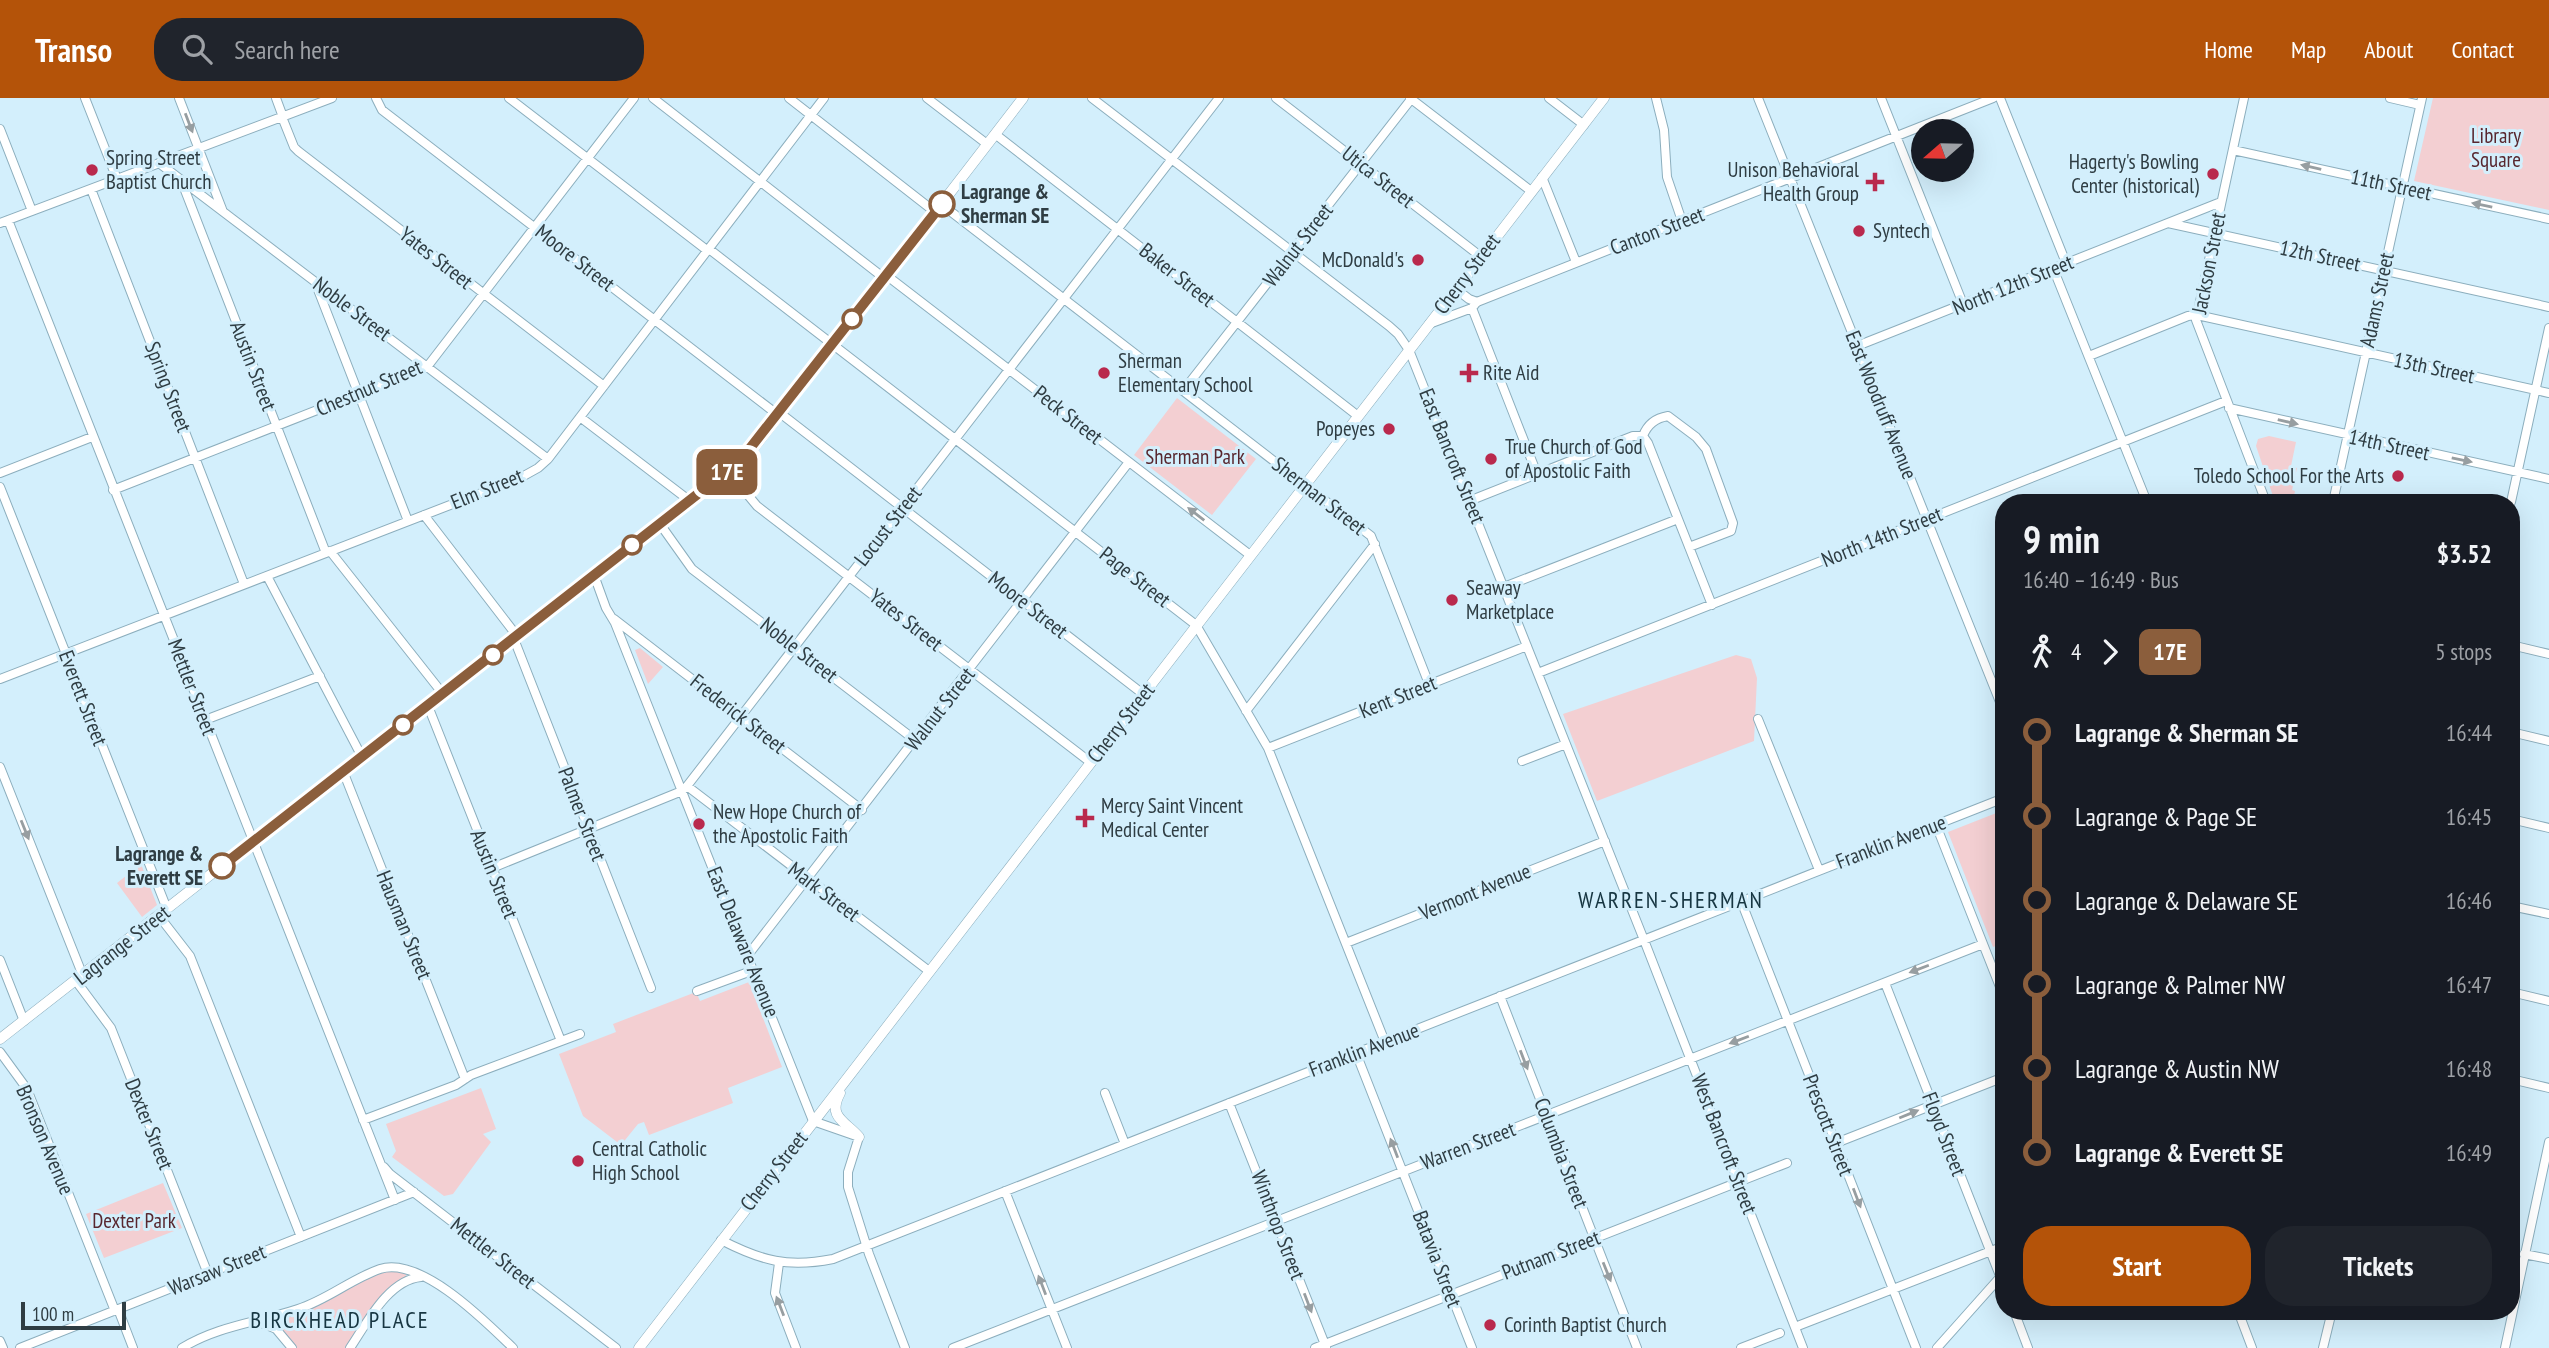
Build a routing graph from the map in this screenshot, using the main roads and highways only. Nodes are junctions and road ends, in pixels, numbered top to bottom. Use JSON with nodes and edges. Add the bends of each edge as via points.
{"nodes":[{"id":1,"x":1023,"y":98,"type":"edge"},
{"id":2,"x":1604,"y":98,"type":"edge"},
{"id":3,"x":0,"y":1040,"type":"edge"},
{"id":4,"x":848,"y":1076,"type":"junction"},
{"id":5,"x":859,"y":1137,"type":"road end"},
{"id":6,"x":639,"y":1348,"type":"edge"}],
"edges":[{"from":1,"to":3,"type":"main road","name":"Lagrange Street","via":[[750,451]]},
{"from":2,"to":4,"type":"main road","name":"Cherry Street"},
{"from":4,"to":5,"type":"main road","via":[[835,1109]]},
{"from":4,"to":6,"type":"main road","name":"Cherry Street"}]}
